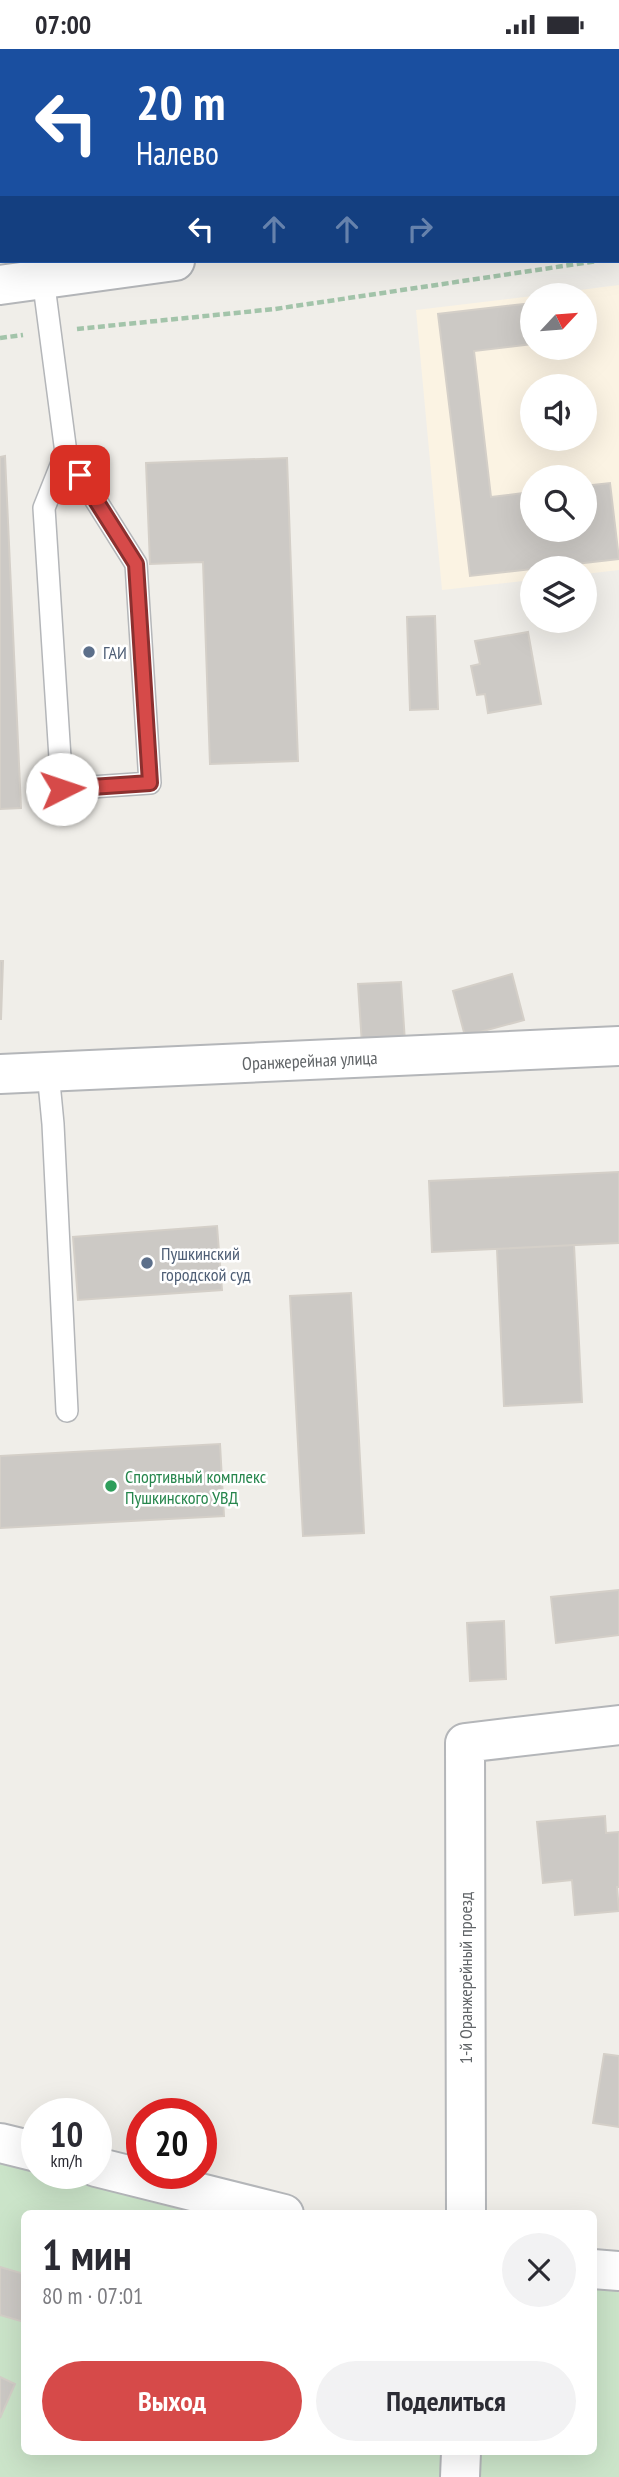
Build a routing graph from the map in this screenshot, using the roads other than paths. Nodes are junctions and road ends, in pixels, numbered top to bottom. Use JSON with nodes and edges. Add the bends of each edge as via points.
{"nodes":[{"id":1,"x":159,"y":263,"type":"edge"},
{"id":2,"x":43,"y":278,"type":"junction"},
{"id":3,"x":0,"y":285,"type":"edge"},
{"id":4,"x":66,"y":453,"type":"junction"},
{"id":5,"x":619,"y":1046,"type":"edge"},
{"id":6,"x":48,"y":1072,"type":"junction"},
{"id":7,"x":0,"y":1074,"type":"edge"},
{"id":8,"x":67,"y":1411,"type":"dead end"},
{"id":9,"x":619,"y":1725,"type":"edge"},
{"id":10,"x":0,"y":2143,"type":"edge"},
{"id":11,"x":21,"y":2149,"type":"edge"},
{"id":12,"x":112,"y":2171,"type":"edge"},
{"id":13,"x":268,"y":2210,"type":"edge"},
{"id":14,"x":466,"y":2210,"type":"edge"},
{"id":15,"x":597,"y":2269,"type":"edge"},
{"id":16,"x":619,"y":2271,"type":"edge"},
{"id":17,"x":461,"y":2455,"type":"edge"},
{"id":18,"x":460,"y":2477,"type":"edge"}],
"edges":[{"from":1,"to":2,"type":"street"},
{"from":2,"to":3,"type":"street"},
{"from":2,"to":4,"type":"lane"},
{"from":4,"to":4,"type":"lane","via":[[136,564],[150,783],[62,789],[44,508]]},
{"from":5,"to":6,"type":"street","name":"Оранжерейная улица"},
{"from":6,"to":7,"type":"street","name":"Оранжерейная улица"},
{"from":6,"to":8,"type":"lane"},
{"from":9,"to":14,"type":"street","name":"1-й Оранжерейный проезд","via":[[465,1743]]},
{"from":10,"to":11,"type":"street"},
{"from":12,"to":13,"type":"street"},
{"from":15,"to":16,"type":"street"},
{"from":17,"to":18,"type":"street"}]}
